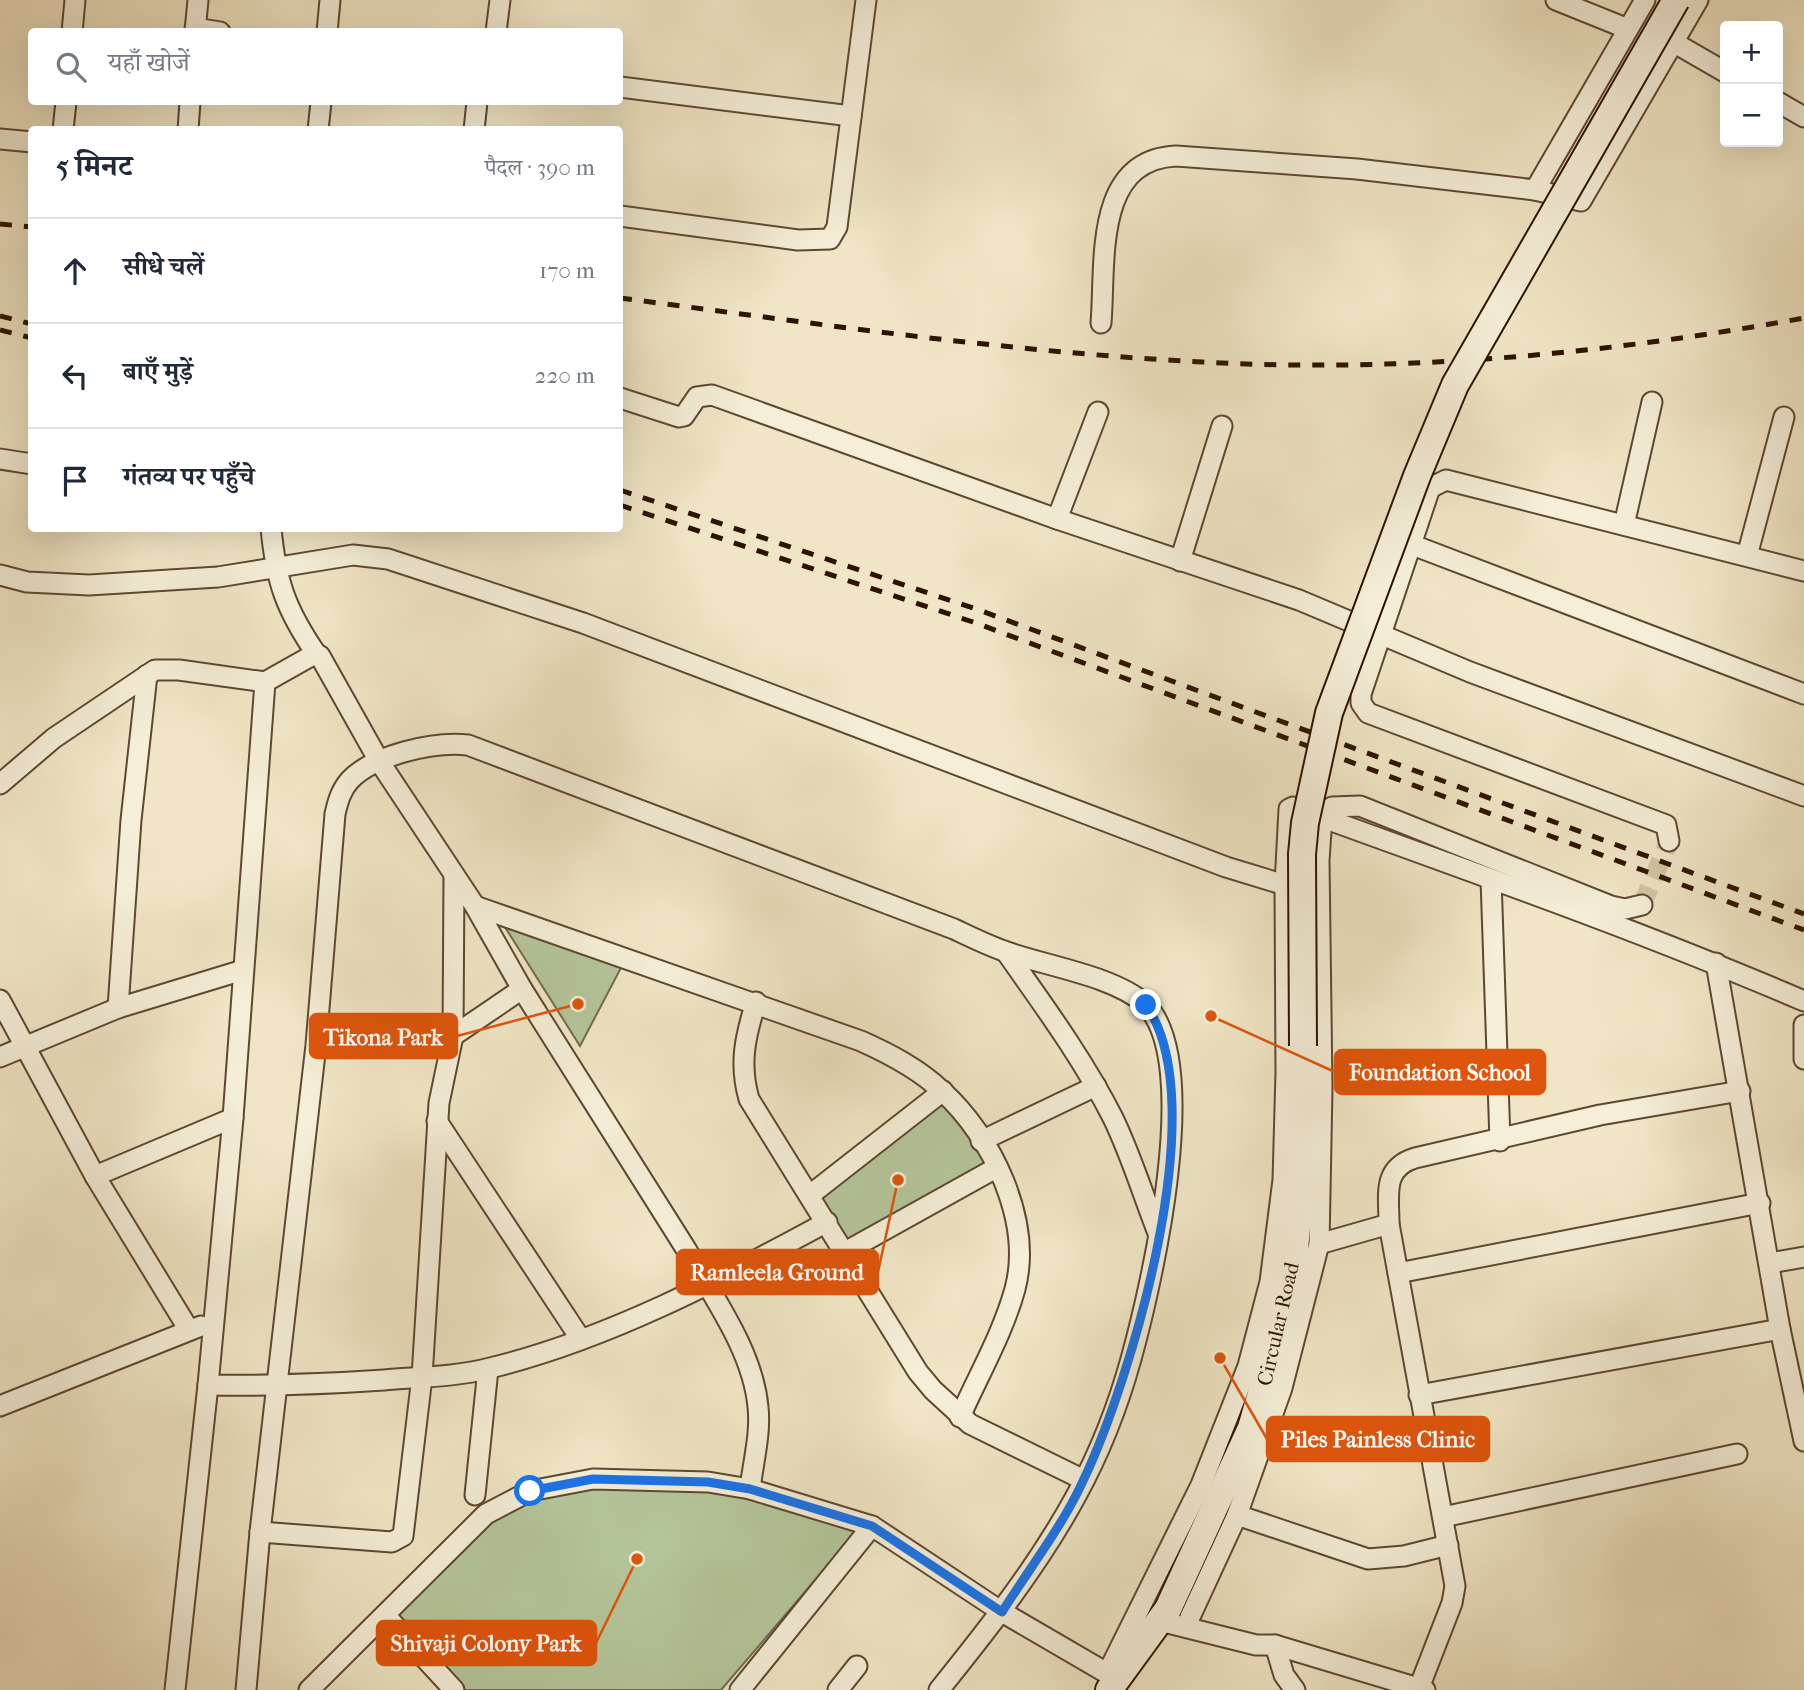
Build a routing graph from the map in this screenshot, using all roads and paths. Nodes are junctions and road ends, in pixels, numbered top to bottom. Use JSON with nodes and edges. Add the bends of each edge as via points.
{"nodes":[{"id":1,"x":75,"y":0,"type":"edge"},
{"id":2,"x":198,"y":0,"type":"edge"},
{"id":3,"x":330,"y":0,"type":"edge"},
{"id":4,"x":500,"y":0,"type":"edge"},
{"id":5,"x":866,"y":0,"type":"edge"},
{"id":6,"x":1556,"y":0,"type":"edge"},
{"id":7,"x":1645,"y":0,"type":"edge"},
{"id":8,"x":1676,"y":0,"type":"edge"},
{"id":9,"x":1698,"y":0,"type":"edge"},
{"id":10,"x":72,"y":28,"type":"edge"},
{"id":11,"x":195,"y":28,"type":"edge"},
{"id":12,"x":327,"y":28,"type":"edge"},
{"id":13,"x":496,"y":28,"type":"edge"},
{"id":14,"x":1628,"y":29,"type":"junction"},
{"id":15,"x":1674,"y":42,"type":"junction"},
{"id":16,"x":1720,"y":69,"type":"edge"},
{"id":17,"x":623,"y":87,"type":"edge"},
{"id":18,"x":65,"y":105,"type":"edge"},
{"id":19,"x":190,"y":105,"type":"edge"},
{"id":20,"x":321,"y":105,"type":"edge"},
{"id":21,"x":477,"y":105,"type":"edge"},
{"id":22,"x":1783,"y":105,"type":"edge"},
{"id":23,"x":851,"y":116,"type":"junction"},
{"id":24,"x":1804,"y":117,"type":"edge"},
{"id":25,"x":63,"y":126,"type":"edge"},
{"id":26,"x":188,"y":126,"type":"edge"},
{"id":27,"x":318,"y":126,"type":"edge"},
{"id":28,"x":474,"y":126,"type":"edge"},
{"id":29,"x":0,"y":139,"type":"edge"},
{"id":30,"x":28,"y":142,"type":"edge"},
{"id":31,"x":1535,"y":190,"type":"junction"},
{"id":32,"x":623,"y":216,"type":"edge"},
{"id":33,"x":1101,"y":323,"type":"dead end"},
{"id":34,"x":623,"y":399,"type":"edge"},
{"id":35,"x":1651,"y":402,"type":"dead end"},
{"id":36,"x":1098,"y":412,"type":"dead end"},
{"id":37,"x":1784,"y":417,"type":"dead end"},
{"id":38,"x":1222,"y":426,"type":"dead end"},
{"id":39,"x":0,"y":459,"type":"edge"},
{"id":40,"x":28,"y":463,"type":"edge"},
{"id":41,"x":1057,"y":519,"type":"junction"},
{"id":42,"x":1624,"y":525,"type":"junction"},
{"id":43,"x":271,"y":532,"type":"edge"},
{"id":44,"x":1410,"y":544,"type":"junction"},
{"id":45,"x":1747,"y":556,"type":"junction"},
{"id":46,"x":1180,"y":561,"type":"junction"},
{"id":47,"x":275,"y":566,"type":"junction"},
{"id":48,"x":1804,"y":571,"type":"edge"},
{"id":49,"x":0,"y":575,"type":"edge"},
{"id":50,"x":1380,"y":634,"type":"junction"},
{"id":51,"x":317,"y":655,"type":"junction"},
{"id":52,"x":147,"y":675,"type":"junction"},
{"id":53,"x":265,"y":682,"type":"junction"},
{"id":54,"x":1804,"y":694,"type":"edge"},
{"id":55,"x":379,"y":761,"type":"junction"},
{"id":56,"x":0,"y":784,"type":"edge"},
{"id":57,"x":1804,"y":796,"type":"edge"},
{"id":58,"x":1322,"y":817,"type":"junction"},
{"id":59,"x":1669,"y":841,"type":"dead end"},
{"id":60,"x":454,"y":875,"type":"junction"},
{"id":61,"x":1491,"y":879,"type":"junction"},
{"id":62,"x":1285,"y":885,"type":"junction"},
{"id":63,"x":1642,"y":905,"type":"dead end"},
{"id":64,"x":475,"y":906,"type":"junction"},
{"id":65,"x":1006,"y":952,"type":"junction"},
{"id":66,"x":1716,"y":963,"type":"junction"},
{"id":67,"x":243,"y":970,"type":"junction"},
{"id":68,"x":523,"y":989,"type":"junction"},
{"id":69,"x":0,"y":1000,"type":"edge"},
{"id":70,"x":1804,"y":1001,"type":"edge"},
{"id":71,"x":756,"y":1002,"type":"junction"},
{"id":72,"x":118,"y":1008,"type":"junction"},
{"id":73,"x":1804,"y":1025,"type":"edge"},
{"id":74,"x":453,"y":1036,"type":"junction"},
{"id":75,"x":26,"y":1048,"type":"junction"},
{"id":76,"x":0,"y":1057,"type":"edge"},
{"id":77,"x":1804,"y":1059,"type":"edge"},
{"id":78,"x":1096,"y":1086,"type":"junction"},
{"id":79,"x":943,"y":1091,"type":"junction"},
{"id":80,"x":1740,"y":1091,"type":"junction"},
{"id":81,"x":233,"y":1118,"type":"junction"},
{"id":82,"x":437,"y":1121,"type":"junction"},
{"id":83,"x":981,"y":1141,"type":"junction"},
{"id":84,"x":1500,"y":1141,"type":"junction"},
{"id":85,"x":996,"y":1168,"type":"junction"},
{"id":86,"x":95,"y":1177,"type":"junction"},
{"id":87,"x":810,"y":1195,"type":"junction"},
{"id":88,"x":1759,"y":1203,"type":"junction"},
{"id":89,"x":827,"y":1222,"type":"junction"},
{"id":90,"x":1390,"y":1224,"type":"junction"},
{"id":91,"x":1158,"y":1234,"type":"junction"},
{"id":92,"x":1319,"y":1244,"type":"junction"},
{"id":93,"x":845,"y":1252,"type":"junction"},
{"id":94,"x":1804,"y":1257,"type":"edge"},
{"id":95,"x":1770,"y":1263,"type":"junction"},
{"id":96,"x":1398,"y":1273,"type":"junction"},
{"id":97,"x":707,"y":1287,"type":"junction"},
{"id":98,"x":216,"y":1322,"type":"junction"},
{"id":99,"x":189,"y":1329,"type":"junction"},
{"id":100,"x":1780,"y":1329,"type":"junction"},
{"id":101,"x":580,"y":1338,"type":"junction"},
{"id":102,"x":1796,"y":1353,"type":"edge"},
{"id":103,"x":488,"y":1369,"type":"junction"},
{"id":104,"x":422,"y":1377,"type":"junction"},
{"id":105,"x":208,"y":1385,"type":"junction"},
{"id":106,"x":278,"y":1387,"type":"junction"},
{"id":107,"x":1419,"y":1395,"type":"junction"},
{"id":108,"x":0,"y":1406,"type":"edge"},
{"id":109,"x":960,"y":1417,"type":"junction"},
{"id":110,"x":1804,"y":1441,"type":"edge"},
{"id":111,"x":1737,"y":1454,"type":"dead end"},
{"id":112,"x":1084,"y":1480,"type":"junction"},
{"id":113,"x":750,"y":1489,"type":"junction"},
{"id":114,"x":475,"y":1495,"type":"dead end"},
{"id":115,"x":1237,"y":1516,"type":"junction"},
{"id":116,"x":1443,"y":1517,"type":"junction"},
{"id":117,"x":872,"y":1526,"type":"junction"},
{"id":118,"x":260,"y":1532,"type":"junction"},
{"id":119,"x":1448,"y":1545,"type":"junction"},
{"id":120,"x":1174,"y":1609,"type":"junction"},
{"id":121,"x":1002,"y":1612,"type":"junction"},
{"id":122,"x":385,"y":1615,"type":"junction"},
{"id":123,"x":1273,"y":1644,"type":"junction"},
{"id":124,"x":857,"y":1666,"type":"dead end"},
{"id":125,"x":1111,"y":1681,"type":"edge"},
{"id":126,"x":443,"y":1686,"type":"edge"},
{"id":127,"x":1422,"y":1689,"type":"edge"},
{"id":128,"x":175,"y":1690,"type":"edge"},
{"id":129,"x":246,"y":1690,"type":"edge"},
{"id":130,"x":309,"y":1690,"type":"edge"},
{"id":131,"x":740,"y":1690,"type":"edge"},
{"id":132,"x":838,"y":1690,"type":"edge"},
{"id":133,"x":939,"y":1690,"type":"edge"},
{"id":134,"x":1295,"y":1690,"type":"edge"}],
"edges":[{"from":1,"to":10,"type":"street"},
{"from":2,"to":11,"type":"street"},
{"from":3,"to":12,"type":"street"},
{"from":4,"to":13,"type":"street"},
{"from":5,"to":23,"type":"street"},
{"from":6,"to":14,"type":"street"},
{"from":7,"to":14,"type":"street"},
{"from":8,"to":120,"type":"main road","name":"Circular Road","bridge":true,"via":[[1455,385],[1329,713],[1302,854],[1301,1209],[1281,1325],[1251,1428]]},
{"from":9,"to":15,"type":"street"},
{"from":14,"to":31,"type":"street"},
{"from":15,"to":16,"type":"street"},
{"from":15,"to":31,"type":"street","via":[[1581,201]]},
{"from":17,"to":23,"type":"street"},
{"from":18,"to":25,"type":"street"},
{"from":19,"to":26,"type":"street"},
{"from":20,"to":27,"type":"street"},
{"from":21,"to":28,"type":"street"},
{"from":22,"to":24,"type":"street"},
{"from":23,"to":32,"type":"street","via":[[837,227],[830,239],[798,240]]},
{"from":29,"to":30,"type":"street"},
{"from":31,"to":33,"type":"street","via":[[1357,169],[1177,156],[1149,159],[1127,179],[1111,205]]},
{"from":34,"to":41,"type":"street","via":[[679,417],[697,397],[712,395]]},
{"from":35,"to":42,"type":"street"},
{"from":36,"to":41,"type":"street"},
{"from":37,"to":45,"type":"street"},
{"from":38,"to":46,"type":"street"},
{"from":39,"to":40,"type":"street"},
{"from":41,"to":46,"type":"street"},
{"from":42,"to":44,"type":"street","via":[[1442,480],[1430,488]]},
{"from":42,"to":45,"type":"street"},
{"from":43,"to":47,"type":"street"},
{"from":44,"to":50,"type":"street"},
{"from":44,"to":54,"type":"street"},
{"from":45,"to":48,"type":"street"},
{"from":46,"to":50,"type":"street","via":[[1299,600]]},
{"from":47,"to":49,"type":"street","via":[[218,577],[89,585],[27,582]]},
{"from":47,"to":51,"type":"street","via":[[289,610]]},
{"from":47,"to":62,"type":"street","via":[[367,555],[421,569],[583,623],[1226,867]]},
{"from":50,"to":57,"type":"street"},
{"from":50,"to":59,"type":"street","via":[[1361,694],[1368,713],[1666,825]]},
{"from":51,"to":53,"type":"street"},
{"from":51,"to":55,"type":"street"},
{"from":52,"to":53,"type":"street","via":[[161,669],[179,670]]},
{"from":52,"to":56,"type":"street","via":[[54,738]]},
{"from":52,"to":72,"type":"street"},
{"from":53,"to":67,"type":"street"},
{"from":55,"to":60,"type":"street"},
{"from":55,"to":65,"type":"street","via":[[427,746],[468,745]]},
{"from":55,"to":106,"type":"street","via":[[349,781],[335,814],[316,1045]]},
{"from":58,"to":61,"type":"street"},
{"from":58,"to":62,"type":"street","via":[[1293,807],[1288,811]]},
{"from":58,"to":63,"type":"street","via":[[1332,807],[1360,806],[1611,906]]},
{"from":58,"to":92,"type":"street"},
{"from":60,"to":64,"type":"street"},
{"from":60,"to":74,"type":"street"},
{"from":61,"to":66,"type":"street"},
{"from":61,"to":84,"type":"street"},
{"from":62,"to":125,"type":"street","via":[[1283,1166],[1269,1282],[1248,1366],[1201,1485]]},
{"from":64,"to":68,"type":"street"},
{"from":64,"to":71,"type":"street"},
{"from":65,"to":78,"type":"street"},
{"from":65,"to":91,"type":"street","via":[[1120,990],[1146,1005],[1153,1016],[1163,1040],[1172,1089],[1169,1170]]},
{"from":66,"to":70,"type":"street"},
{"from":66,"to":80,"type":"street"},
{"from":67,"to":72,"type":"street"},
{"from":67,"to":81,"type":"street"},
{"from":68,"to":74,"type":"street"},
{"from":68,"to":97,"type":"street"},
{"from":69,"to":75,"type":"street"},
{"from":71,"to":79,"type":"street","via":[[892,1055]]},
{"from":71,"to":87,"type":"street","via":[[743,1049],[744,1082],[749,1099]]},
{"from":72,"to":75,"type":"street"},
{"from":73,"to":77,"type":"street"},
{"from":74,"to":82,"type":"street"},
{"from":75,"to":76,"type":"street"},
{"from":75,"to":86,"type":"street"},
{"from":78,"to":83,"type":"street"},
{"from":78,"to":91,"type":"street","via":[[1125,1146]]},
{"from":79,"to":83,"type":"street","via":[[973,1123]]},
{"from":79,"to":87,"type":"street"},
{"from":80,"to":84,"type":"street","via":[[1600,1115]]},
{"from":80,"to":88,"type":"street"},
{"from":81,"to":86,"type":"street"},
{"from":81,"to":98,"type":"street"},
{"from":82,"to":101,"type":"street"},
{"from":82,"to":104,"type":"street"},
{"from":83,"to":85,"type":"street"},
{"from":84,"to":90,"type":"street","via":[[1398,1165],[1389,1177]]},
{"from":85,"to":93,"type":"street"},
{"from":85,"to":109,"type":"street","via":[[1013,1209],[1018,1269],[1006,1314]]},
{"from":86,"to":99,"type":"street"},
{"from":87,"to":89,"type":"street"},
{"from":88,"to":95,"type":"street"},
{"from":88,"to":96,"type":"street"},
{"from":89,"to":93,"type":"street"},
{"from":89,"to":97,"type":"street"},
{"from":90,"to":92,"type":"street"},
{"from":90,"to":96,"type":"street"},
{"from":91,"to":112,"type":"street","via":[[1131,1360]]},
{"from":92,"to":115,"type":"street","via":[[1282,1388]]},
{"from":93,"to":109,"type":"street","via":[[918,1372]]},
{"from":94,"to":95,"type":"street"},
{"from":95,"to":100,"type":"street"},
{"from":96,"to":107,"type":"street"},
{"from":97,"to":101,"type":"street"},
{"from":97,"to":113,"type":"street","via":[[739,1346],[757,1397],[759,1417]]},
{"from":98,"to":99,"type":"street"},
{"from":98,"to":105,"type":"street"},
{"from":99,"to":108,"type":"street"},
{"from":100,"to":102,"type":"street"},
{"from":100,"to":107,"type":"street"},
{"from":101,"to":103,"type":"street"},
{"from":102,"to":110,"type":"street"},
{"from":103,"to":104,"type":"street"},
{"from":103,"to":114,"type":"street"},
{"from":104,"to":106,"type":"street"},
{"from":104,"to":118,"type":"street","via":[[401,1539]]},
{"from":105,"to":106,"type":"street"},
{"from":105,"to":128,"type":"street"},
{"from":106,"to":118,"type":"street"},
{"from":107,"to":116,"type":"street"},
{"from":109,"to":112,"type":"street"},
{"from":111,"to":116,"type":"street"},
{"from":112,"to":121,"type":"street"},
{"from":113,"to":117,"type":"street"},
{"from":113,"to":122,"type":"street","via":[[708,1482],[593,1479],[530,1491],[476,1522]]},
{"from":115,"to":119,"type":"street","via":[[1368,1559]]},
{"from":115,"to":120,"type":"street"},
{"from":116,"to":119,"type":"street"},
{"from":117,"to":121,"type":"street"},
{"from":117,"to":131,"type":"street"},
{"from":118,"to":129,"type":"street"},
{"from":119,"to":127,"type":"street","via":[[1454,1594]]},
{"from":120,"to":123,"type":"street","via":[[1261,1635]]},
{"from":120,"to":123,"type":"street","via":[[1256,1645]]},
{"from":120,"to":125,"type":"main road","name":"Circular Road"},
{"from":121,"to":125,"type":"street"},
{"from":121,"to":133,"type":"street"},
{"from":122,"to":126,"type":"street"},
{"from":122,"to":130,"type":"street"},
{"from":123,"to":127,"type":"street"},
{"from":123,"to":134,"type":"street"},
{"from":124,"to":132,"type":"street"}]}
